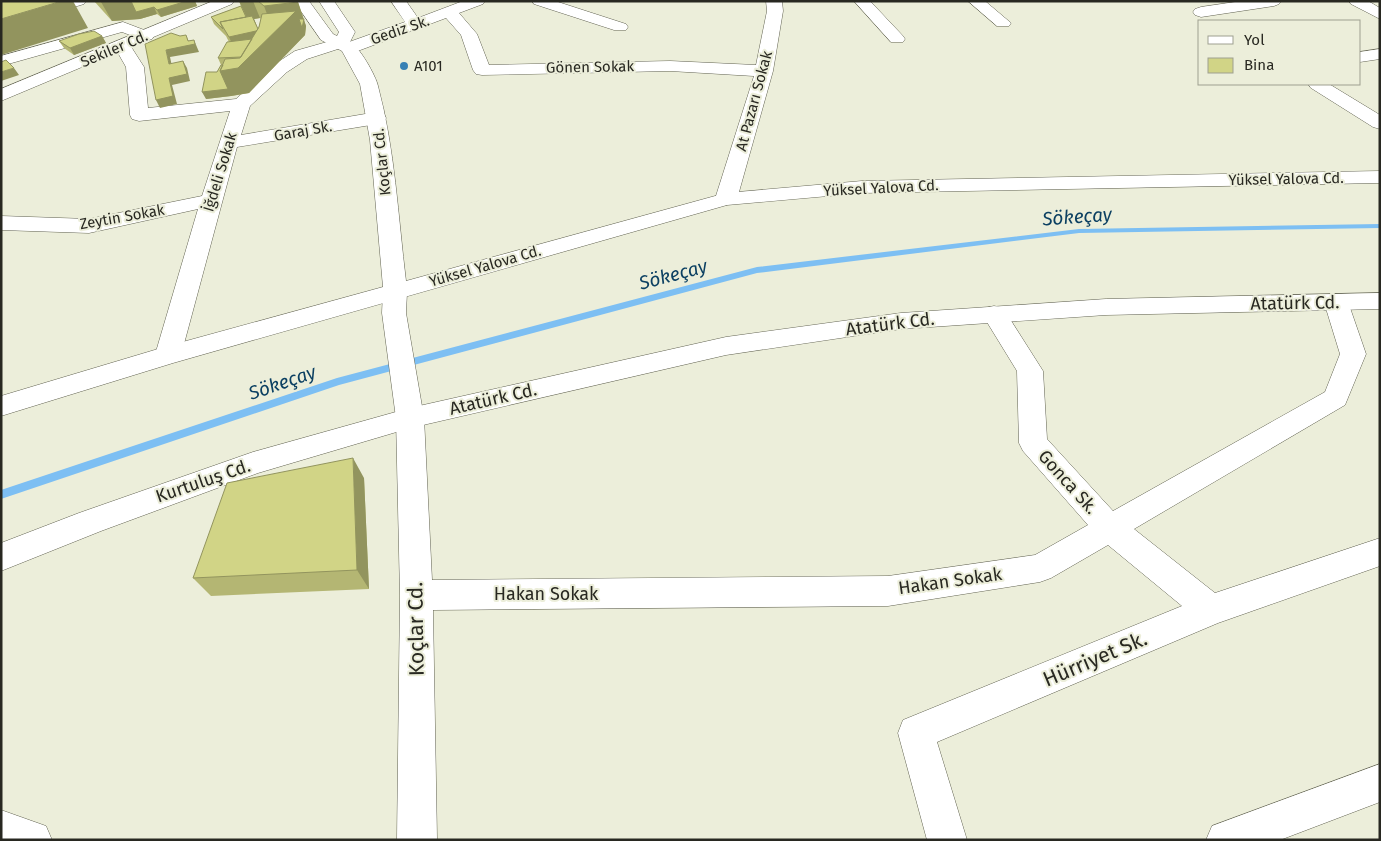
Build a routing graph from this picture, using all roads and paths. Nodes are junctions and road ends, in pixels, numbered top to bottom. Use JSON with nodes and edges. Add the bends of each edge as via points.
{"nodes":[{"id":1,"x":79,"y":1,"type":"edge"},
{"id":2,"x":227,"y":1,"type":"edge"},
{"id":3,"x":302,"y":1,"type":"edge"},
{"id":4,"x":326,"y":1,"type":"edge"},
{"id":5,"x":398,"y":1,"type":"edge"},
{"id":6,"x":478,"y":1,"type":"edge"},
{"id":7,"x":539,"y":1,"type":"edge"},
{"id":8,"x":774,"y":1,"type":"edge"},
{"id":9,"x":861,"y":1,"type":"edge"},
{"id":10,"x":976,"y":1,"type":"edge"},
{"id":11,"x":1184,"y":1,"type":"edge"},
{"id":12,"x":1274,"y":1,"type":"edge"},
{"id":13,"x":1356,"y":1,"type":"edge"},
{"id":14,"x":1201,"y":12,"type":"junction"},
{"id":15,"x":450,"y":13,"type":"junction"},
{"id":16,"x":1380,"y":14,"type":"edge"},
{"id":17,"x":1214,"y":20,"type":"edge"},
{"id":18,"x":1003,"y":23,"type":"dead end"},
{"id":19,"x":1,"y":24,"type":"edge"},
{"id":20,"x":414,"y":25,"type":"junction"},
{"id":21,"x":620,"y":27,"type":"dead end"},
{"id":22,"x":146,"y":36,"type":"junction"},
{"id":23,"x":897,"y":39,"type":"dead end"},
{"id":24,"x":122,"y":46,"type":"junction"},
{"id":25,"x":345,"y":46,"type":"junction"},
{"id":26,"x":1380,"y":54,"type":"edge"},
{"id":27,"x":1361,"y":57,"type":"edge"},
{"id":28,"x":1,"y":61,"type":"edge"},
{"id":29,"x":764,"y":71,"type":"junction"},
{"id":30,"x":1319,"y":85,"type":"edge"},
{"id":31,"x":1,"y":96,"type":"edge"},
{"id":32,"x":241,"y":104,"type":"junction"},
{"id":33,"x":377,"y":118,"type":"junction"},
{"id":34,"x":1380,"y":122,"type":"edge"},
{"id":35,"x":229,"y":143,"type":"junction"},
{"id":36,"x":1380,"y":177,"type":"edge"},
{"id":37,"x":726,"y":199,"type":"junction"},
{"id":38,"x":211,"y":200,"type":"junction"},
{"id":39,"x":1,"y":223,"type":"edge"},
{"id":40,"x":1380,"y":301,"type":"edge"},
{"id":41,"x":394,"y":302,"type":"junction"},
{"id":42,"x":1336,"y":302,"type":"junction"},
{"id":43,"x":994,"y":314,"type":"junction"},
{"id":44,"x":168,"y":356,"type":"junction"},
{"id":45,"x":1,"y":406,"type":"edge"},
{"id":46,"x":408,"y":408,"type":"junction"},
{"id":47,"x":1109,"y":527,"type":"junction"},
{"id":48,"x":1380,"y":552,"type":"edge"},
{"id":49,"x":1,"y":557,"type":"edge"},
{"id":50,"x":416,"y":595,"type":"junction"},
{"id":51,"x":1210,"y":610,"type":"junction"},
{"id":52,"x":1380,"y":783,"type":"edge"},
{"id":53,"x":1,"y":830,"type":"edge"},
{"id":54,"x":32,"y":840,"type":"edge"},
{"id":55,"x":417,"y":840,"type":"edge"},
{"id":56,"x":947,"y":840,"type":"edge"},
{"id":57,"x":1226,"y":840,"type":"edge"}],
"edges":[{"from":1,"to":19,"type":"street"},
{"from":2,"to":22,"type":"street","name":"Sekiler Cd."},
{"from":3,"to":25,"type":"street","name":"Koçlar Cd.","via":[[327,37]]},
{"from":4,"to":25,"type":"street","name":"Koçlar Cd.","via":[[346,32]]},
{"from":5,"to":20,"type":"street"},
{"from":6,"to":15,"type":"street","name":"Gediz Sk."},
{"from":7,"to":21,"type":"street"},
{"from":8,"to":29,"type":"street","name":"At Pazarı Sokak"},
{"from":9,"to":23,"type":"street"},
{"from":10,"to":18,"type":"street"},
{"from":11,"to":14,"type":"street"},
{"from":12,"to":14,"type":"street"},
{"from":13,"to":16,"type":"street"},
{"from":14,"to":17,"type":"street"},
{"from":15,"to":20,"type":"street","name":"Gediz Sk."},
{"from":15,"to":29,"type":"street","name":"Gönen Sokak","via":[[469,34],[482,70],[670,66]]},
{"from":20,"to":25,"type":"street","name":"Gediz Sk."},
{"from":22,"to":24,"type":"street","name":"Sekiler Cd."},
{"from":22,"to":28,"type":"street","via":[[123,27]]},
{"from":24,"to":31,"type":"street","name":"Sekiler Cd."},
{"from":24,"to":32,"type":"street","via":[[135,67],[139,115]]},
{"from":25,"to":32,"type":"street","via":[[301,55],[281,68]]},
{"from":25,"to":33,"type":"street","name":"Koçlar Cd.","via":[[369,84]]},
{"from":26,"to":27,"type":"street"},
{"from":29,"to":37,"type":"street","name":"At Pazarı Sokak"},
{"from":30,"to":34,"type":"street"},
{"from":32,"to":35,"type":"street","name":"İğdeli Sokak"},
{"from":33,"to":35,"type":"street","name":"Garaj Sk."},
{"from":33,"to":41,"type":"street","name":"Koçlar Cd."},
{"from":35,"to":38,"type":"street","name":"İğdeli Sokak"},
{"from":36,"to":37,"type":"street","name":"Yüksel Yalova Cd.","via":[[862,187]]},
{"from":37,"to":41,"type":"street","name":"Yüksel Yalova Cd."},
{"from":38,"to":39,"type":"street","name":"Zeytin Sokak","via":[[88,226]]},
{"from":38,"to":44,"type":"street","name":"İğdeli Sokak"},
{"from":40,"to":42,"type":"street","name":"Atatürk Cd."},
{"from":41,"to":44,"type":"street","name":"Yüksel Yalova Cd."},
{"from":41,"to":46,"type":"street","name":"Koçlar Cd."},
{"from":42,"to":43,"type":"street","name":"Atatürk Cd.","via":[[1106,306]]},
{"from":42,"to":47,"type":"street","name":"Hakan Sokak","via":[[1353,354],[1336,398]]},
{"from":43,"to":46,"type":"street","name":"Atatürk Cd.","via":[[901,321],[726,346]]},
{"from":43,"to":47,"type":"street","name":"Gonca Sk.","via":[[1030,371],[1033,443]]},
{"from":44,"to":45,"type":"street","name":"Yüksel Yalova Cd."},
{"from":46,"to":49,"type":"street","name":"Kurtuluş Cd."},
{"from":46,"to":50,"type":"street","name":"Koçlar Cd."},
{"from":47,"to":50,"type":"street","name":"Hakan Sokak","via":[[1040,568],[888,591]]},
{"from":47,"to":51,"type":"street","name":"Gonca Sk."},
{"from":48,"to":51,"type":"street","name":"Hürriyet Sk."},
{"from":50,"to":55,"type":"street","name":"Koçlar Cd."},
{"from":51,"to":56,"type":"street","name":"Hürriyet Sk.","via":[[916,733]]},
{"from":52,"to":57,"type":"street"},
{"from":53,"to":54,"type":"street"}]}
